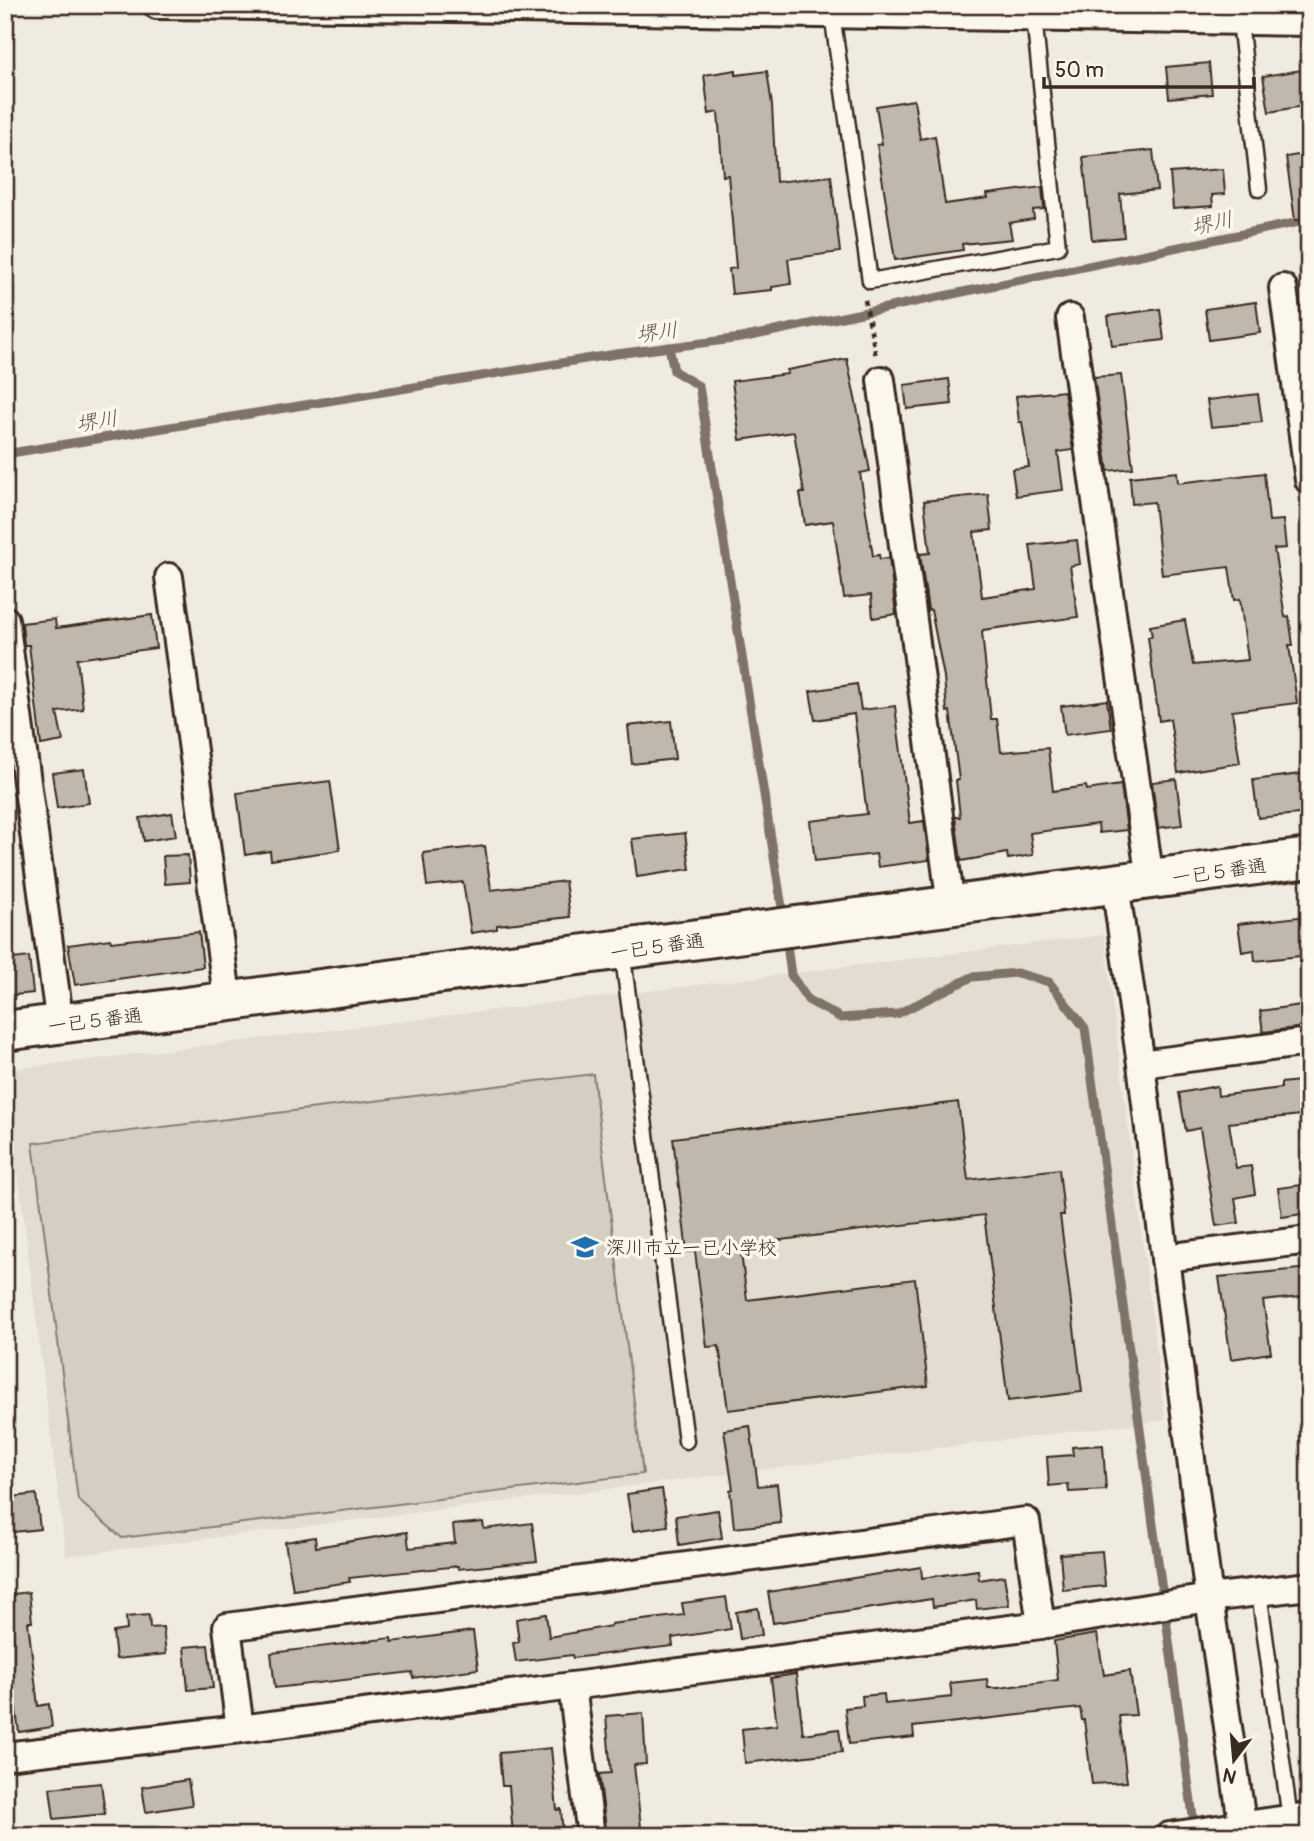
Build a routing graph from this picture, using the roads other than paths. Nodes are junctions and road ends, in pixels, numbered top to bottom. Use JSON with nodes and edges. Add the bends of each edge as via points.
{"nodes":[{"id":1,"x":157,"y":5,"type":"edge"},
{"id":2,"x":831,"y":14,"type":"junction"},
{"id":3,"x":1034,"y":18,"type":"junction"},
{"id":4,"x":1240,"y":21,"type":"junction"},
{"id":5,"x":1309,"y":22,"type":"edge"},
{"id":6,"x":1259,"y":189,"type":"dead end"},
{"id":7,"x":1283,"y":288,"type":"dead end"},
{"id":8,"x":1070,"y":318,"type":"dead end"},
{"id":9,"x":881,"y":380,"type":"dead end"},
{"id":10,"x":1309,"y":480,"type":"edge"},
{"id":11,"x":169,"y":577,"type":"dead end"},
{"id":12,"x":5,"y":620,"type":"edge"},
{"id":13,"x":1309,"y":858,"type":"edge"},
{"id":14,"x":1132,"y":882,"type":"junction"},
{"id":15,"x":950,"y":906,"type":"junction"},
{"id":16,"x":622,"y":950,"type":"junction"},
{"id":17,"x":228,"y":1003,"type":"junction"},
{"id":18,"x":60,"y":1025,"type":"junction"},
{"id":19,"x":5,"y":1031,"type":"edge"},
{"id":20,"x":1309,"y":1042,"type":"edge"},
{"id":21,"x":1141,"y":1064,"type":"junction"},
{"id":22,"x":1309,"y":1240,"type":"edge"},
{"id":23,"x":1166,"y":1258,"type":"junction"},
{"id":24,"x":686,"y":1441,"type":"dead end"},
{"id":25,"x":1309,"y":1586,"type":"edge"},
{"id":26,"x":1259,"y":1592,"type":"junction"},
{"id":27,"x":1209,"y":1598,"type":"junction"},
{"id":28,"x":1041,"y":1625,"type":"junction"},
{"id":29,"x":572,"y":1686,"type":"junction"},
{"id":30,"x":240,"y":1728,"type":"junction"},
{"id":31,"x":5,"y":1756,"type":"edge"},
{"id":32,"x":1304,"y":1820,"type":"edge"},
{"id":33,"x":1244,"y":1831,"type":"edge"},
{"id":34,"x":591,"y":1836,"type":"edge"},
{"id":35,"x":1169,"y":1836,"type":"edge"}],
"edges":[{"from":1,"to":2,"type":"street"},
{"from":2,"to":3,"type":"street"},
{"from":2,"to":3,"type":"lane","via":[[870,281],[1059,247]]},
{"from":3,"to":4,"type":"street"},
{"from":4,"to":5,"type":"street"},
{"from":4,"to":6,"type":"lane"},
{"from":7,"to":10,"type":"street"},
{"from":8,"to":14,"type":"street"},
{"from":9,"to":15,"type":"street"},
{"from":11,"to":17,"type":"street"},
{"from":12,"to":18,"type":"street"},
{"from":13,"to":14,"type":"street","name":"一已５番通"},
{"from":14,"to":15,"type":"street","name":"一已５番通"},
{"from":14,"to":21,"type":"street"},
{"from":15,"to":16,"type":"street","name":"一已５番通"},
{"from":16,"to":17,"type":"street","name":"一已５番通"},
{"from":16,"to":24,"type":"lane"},
{"from":17,"to":18,"type":"street","name":"一已５番通"},
{"from":18,"to":19,"type":"street","name":"一已５番通"},
{"from":20,"to":21,"type":"street"},
{"from":21,"to":23,"type":"street"},
{"from":22,"to":23,"type":"street"},
{"from":23,"to":27,"type":"street"},
{"from":25,"to":26,"type":"street"},
{"from":26,"to":27,"type":"street"},
{"from":26,"to":32,"type":"lane"},
{"from":27,"to":28,"type":"street"},
{"from":27,"to":33,"type":"street"},
{"from":28,"to":29,"type":"street"},
{"from":28,"to":30,"type":"street","via":[[1026,1521],[227,1628]]},
{"from":29,"to":30,"type":"street"},
{"from":29,"to":34,"type":"street"},
{"from":30,"to":31,"type":"street"},
{"from":32,"to":33,"type":"street"},
{"from":33,"to":35,"type":"street"}]}
